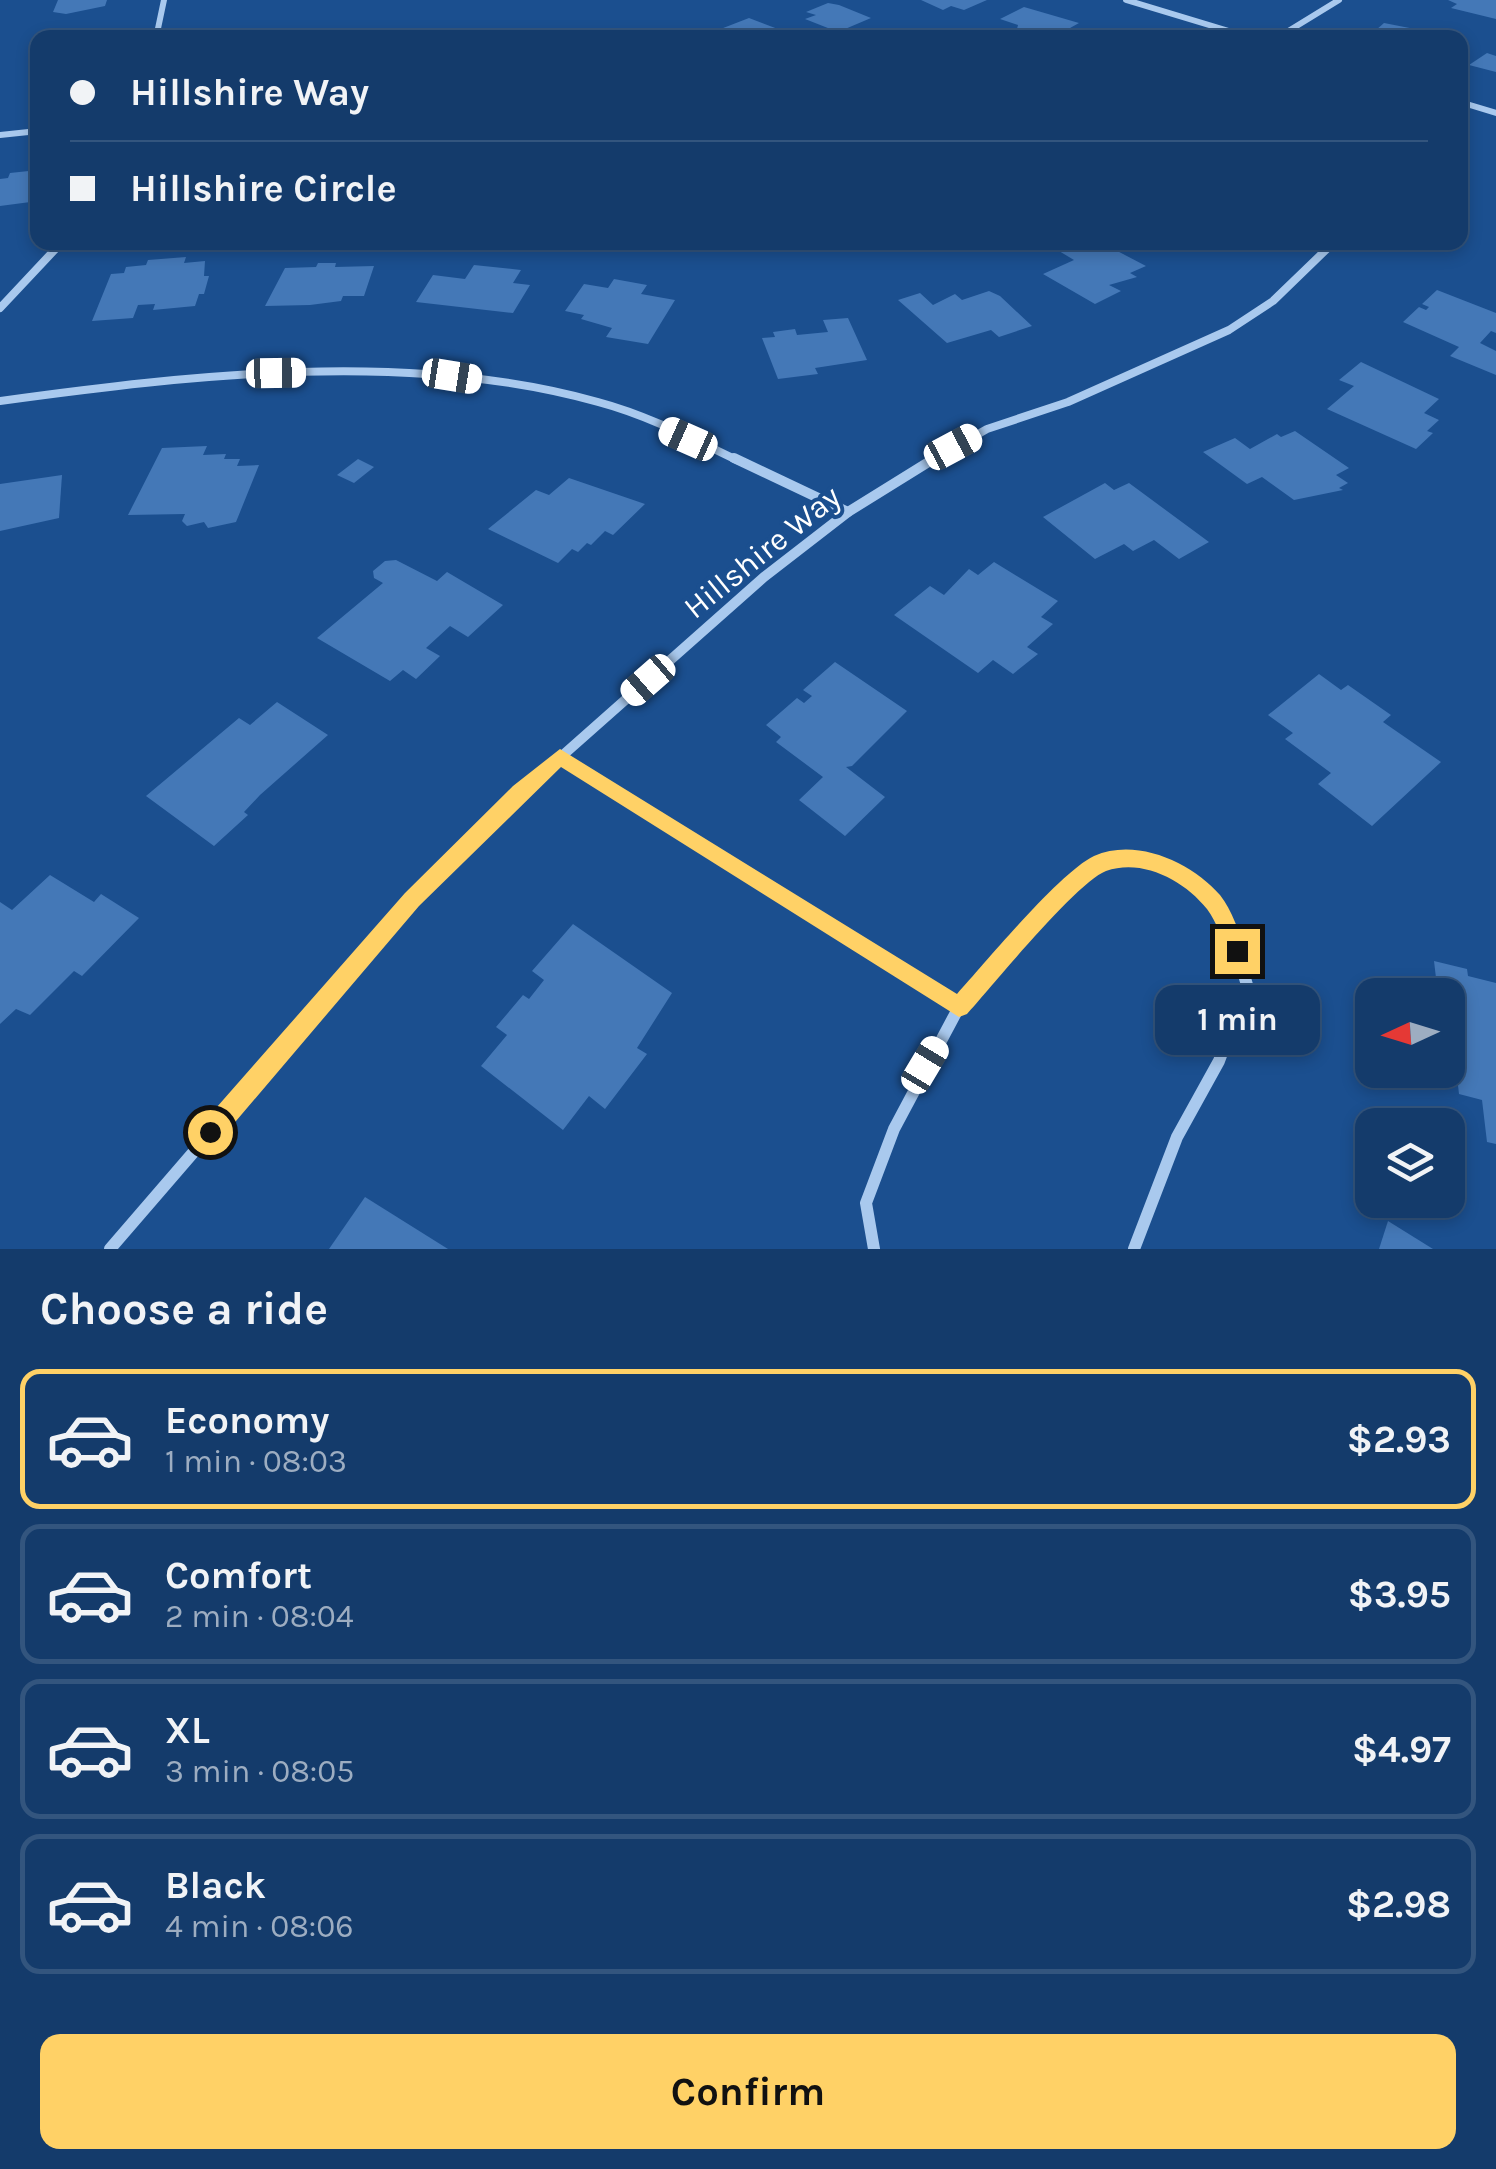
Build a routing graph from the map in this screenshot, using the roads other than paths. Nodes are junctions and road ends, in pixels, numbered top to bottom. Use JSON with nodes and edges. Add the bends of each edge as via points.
{"nodes":[{"id":1,"x":164,"y":0,"type":"edge"},
{"id":2,"x":1126,"y":0,"type":"edge"},
{"id":3,"x":1340,"y":0,"type":"edge"},
{"id":4,"x":158,"y":30,"type":"edge"},
{"id":5,"x":1225,"y":30,"type":"edge"},
{"id":6,"x":1289,"y":30,"type":"edge"},
{"id":7,"x":1468,"y":104,"type":"edge"},
{"id":8,"x":1496,"y":113,"type":"edge"},
{"id":9,"x":30,"y":132,"type":"edge"},
{"id":10,"x":0,"y":135,"type":"edge"},
{"id":11,"x":54,"y":250,"type":"edge"},
{"id":12,"x":1326,"y":250,"type":"edge"},
{"id":13,"x":0,"y":308,"type":"edge"},
{"id":14,"x":0,"y":402,"type":"edge"},
{"id":15,"x":848,"y":512,"type":"junction"},
{"id":16,"x":560,"y":757,"type":"junction"},
{"id":17,"x":959,"y":1007,"type":"junction"},
{"id":18,"x":110,"y":1249,"type":"edge"},
{"id":19,"x":874,"y":1249,"type":"edge"},
{"id":20,"x":1134,"y":1249,"type":"edge"}],
"edges":[{"from":1,"to":4,"type":"street"},
{"from":2,"to":5,"type":"street"},
{"from":3,"to":6,"type":"street"},
{"from":7,"to":8,"type":"street"},
{"from":9,"to":10,"type":"street"},
{"from":11,"to":13,"type":"street"},
{"from":12,"to":15,"type":"street","name":"Hillshire Way","via":[[1273,302],[1229,330],[1068,402],[987,429]]},
{"from":14,"to":15,"type":"street","via":[[236,374],[452,376],[624,410]]},
{"from":15,"to":16,"type":"street","name":"Hillshire Way"},
{"from":16,"to":17,"type":"street"},
{"from":16,"to":18,"type":"street","name":"Hillshire Way","via":[[412,899]]},
{"from":17,"to":19,"type":"street","via":[[902,1113],[866,1203]]},
{"from":17,"to":20,"type":"street","via":[[1098,864],[1139,858],[1186,876],[1215,904],[1247,985],[1220,1061],[1177,1137]]}]}
